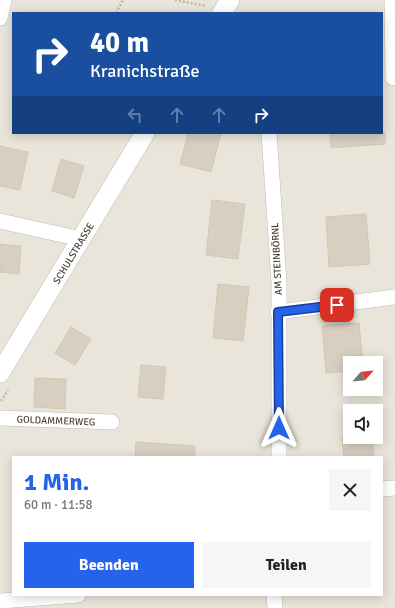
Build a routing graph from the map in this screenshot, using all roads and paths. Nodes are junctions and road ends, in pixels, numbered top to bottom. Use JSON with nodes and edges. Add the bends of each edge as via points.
{"nodes":[{"id":1,"x":4,"y":0,"type":"edge"},
{"id":2,"x":123,"y":0,"type":"edge"},
{"id":3,"x":175,"y":0,"type":"edge"},
{"id":4,"x":392,"y":0,"type":"edge"},
{"id":5,"x":225,"y":7,"type":"edge"},
{"id":6,"x":117,"y":12,"type":"edge"},
{"id":7,"x":0,"y":18,"type":"edge"},
{"id":8,"x":390,"y":78,"type":"edge"},
{"id":9,"x":144,"y":134,"type":"edge"},
{"id":10,"x":269,"y":134,"type":"edge"},
{"id":11,"x":0,"y":221,"type":"edge"},
{"id":12,"x":81,"y":239,"type":"junction"},
{"id":13,"x":395,"y":297,"type":"edge"},
{"id":14,"x":278,"y":312,"type":"junction"},
{"id":15,"x":0,"y":373,"type":"edge"},
{"id":16,"x":0,"y":418,"type":"edge"},
{"id":17,"x":112,"y":422,"type":"dead end"},
{"id":18,"x":279,"y":456,"type":"edge"},
{"id":19,"x":395,"y":488,"type":"edge"},
{"id":20,"x":383,"y":489,"type":"edge"},
{"id":21,"x":65,"y":596,"type":"edge"},
{"id":22,"x":274,"y":596,"type":"edge"},
{"id":23,"x":0,"y":601,"type":"edge"},
{"id":24,"x":275,"y":608,"type":"edge"}],
"edges":[{"from":1,"to":7,"type":"street"},
{"from":2,"to":6,"type":"path"},
{"from":3,"to":5,"type":"path"},
{"from":4,"to":8,"type":"street"},
{"from":9,"to":12,"type":"street","name":"SCHULSTRASSE"},
{"from":10,"to":14,"type":"street","name":"AM STEINBÖRNL","via":[[279,282]]},
{"from":11,"to":12,"type":"street"},
{"from":12,"to":15,"type":"street","name":"SCHULSTRASSE"},
{"from":13,"to":14,"type":"street"},
{"from":14,"to":18,"type":"street","name":"AM STEINBÖRNL"},
{"from":16,"to":17,"type":"street","name":"GOLDAMMERWEG"},
{"from":19,"to":20,"type":"street"},
{"from":21,"to":23,"type":"street"},
{"from":22,"to":24,"type":"street"}]}
